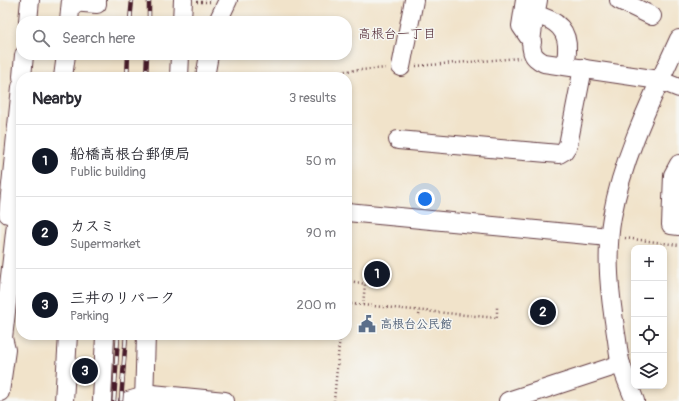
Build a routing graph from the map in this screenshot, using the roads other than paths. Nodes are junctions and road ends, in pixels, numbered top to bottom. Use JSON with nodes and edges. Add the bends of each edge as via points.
{"nodes":[{"id":1,"x":30,"y":0,"type":"edge"},
{"id":2,"x":97,"y":0,"type":"edge"},
{"id":3,"x":414,"y":0,"type":"edge"},
{"id":4,"x":525,"y":0,"type":"edge"},
{"id":5,"x":619,"y":0,"type":"edge"},
{"id":6,"x":71,"y":1,"type":"edge"},
{"id":7,"x":183,"y":1,"type":"edge"},
{"id":8,"x":227,"y":1,"type":"edge"},
{"id":9,"x":541,"y":8,"type":"edge"},
{"id":10,"x":28,"y":16,"type":"edge"},
{"id":11,"x":70,"y":16,"type":"edge"},
{"id":12,"x":182,"y":16,"type":"edge"},
{"id":13,"x":220,"y":16,"type":"edge"},
{"id":14,"x":652,"y":16,"type":"dead end"},
{"id":15,"x":679,"y":39,"type":"edge"},
{"id":16,"x":532,"y":42,"type":"junction"},
{"id":17,"x":24,"y":60,"type":"edge"},
{"id":18,"x":65,"y":60,"type":"edge"},
{"id":19,"x":180,"y":60,"type":"edge"},
{"id":20,"x":208,"y":60,"type":"edge"},
{"id":21,"x":566,"y":60,"type":"dead end"},
{"id":22,"x":401,"y":67,"type":"dead end"},
{"id":23,"x":583,"y":68,"type":"junction"},
{"id":24,"x":22,"y":72,"type":"edge"},
{"id":25,"x":64,"y":72,"type":"edge"},
{"id":26,"x":179,"y":72,"type":"edge"},
{"id":27,"x":206,"y":72,"type":"edge"},
{"id":28,"x":659,"y":80,"type":"junction"},
{"id":29,"x":679,"y":88,"type":"edge"},
{"id":30,"x":398,"y":140,"type":"dead end"},
{"id":31,"x":16,"y":158,"type":"edge"},
{"id":32,"x":679,"y":164,"type":"edge"},
{"id":33,"x":676,"y":207,"type":"edge"},
{"id":34,"x":352,"y":212,"type":"edge"},
{"id":35,"x":12,"y":214,"type":"edge"},
{"id":36,"x":679,"y":226,"type":"edge"},
{"id":37,"x":616,"y":237,"type":"junction"},
{"id":38,"x":68,"y":340,"type":"edge"},
{"id":39,"x":105,"y":340,"type":"edge"},
{"id":40,"x":145,"y":340,"type":"edge"},
{"id":41,"x":621,"y":364,"type":"junction"},
{"id":42,"x":0,"y":392,"type":"edge"},
{"id":43,"x":139,"y":399,"type":"edge"},
{"id":44,"x":64,"y":401,"type":"edge"},
{"id":45,"x":102,"y":401,"type":"edge"},
{"id":46,"x":225,"y":401,"type":"edge"},
{"id":47,"x":508,"y":401,"type":"edge"},
{"id":48,"x":635,"y":401,"type":"edge"}],
"edges":[{"from":1,"to":10,"type":"street"},
{"from":2,"to":6,"type":"street","via":[[97,4]]},
{"from":3,"to":22,"type":"street"},
{"from":4,"to":16,"type":"street","via":[[521,26]]},
{"from":5,"to":14,"type":"street"},
{"from":6,"to":11,"type":"street"},
{"from":7,"to":12,"type":"street"},
{"from":8,"to":13,"type":"street"},
{"from":9,"to":16,"type":"street"},
{"from":9,"to":21,"type":"street","via":[[562,29],[568,42]]},
{"from":15,"to":28,"type":"street"},
{"from":16,"to":23,"type":"street","via":[[532,50],[539,60]]},
{"from":17,"to":24,"type":"street"},
{"from":18,"to":25,"type":"street"},
{"from":19,"to":26,"type":"street"},
{"from":20,"to":27,"type":"street"},
{"from":23,"to":28,"type":"street"},
{"from":23,"to":30,"type":"street","via":[[568,145],[559,154]]},
{"from":28,"to":29,"type":"street"},
{"from":28,"to":37,"type":"street","via":[[621,179],[612,217]]},
{"from":31,"to":35,"type":"street"},
{"from":32,"to":33,"type":"street","via":[[673,176]]},
{"from":33,"to":36,"type":"street","via":[[671,225]]},
{"from":34,"to":37,"type":"street"},
{"from":35,"to":42,"type":"street","via":[[3,338],[6,350]]},
{"from":37,"to":41,"type":"street","via":[[609,264],[612,309]]},
{"from":38,"to":44,"type":"street"},
{"from":39,"to":45,"type":"street"},
{"from":40,"to":43,"type":"street"},
{"from":41,"to":47,"type":"street"},
{"from":41,"to":48,"type":"street"},
{"from":43,"to":46,"type":"street","via":[[152,394]]}]}
